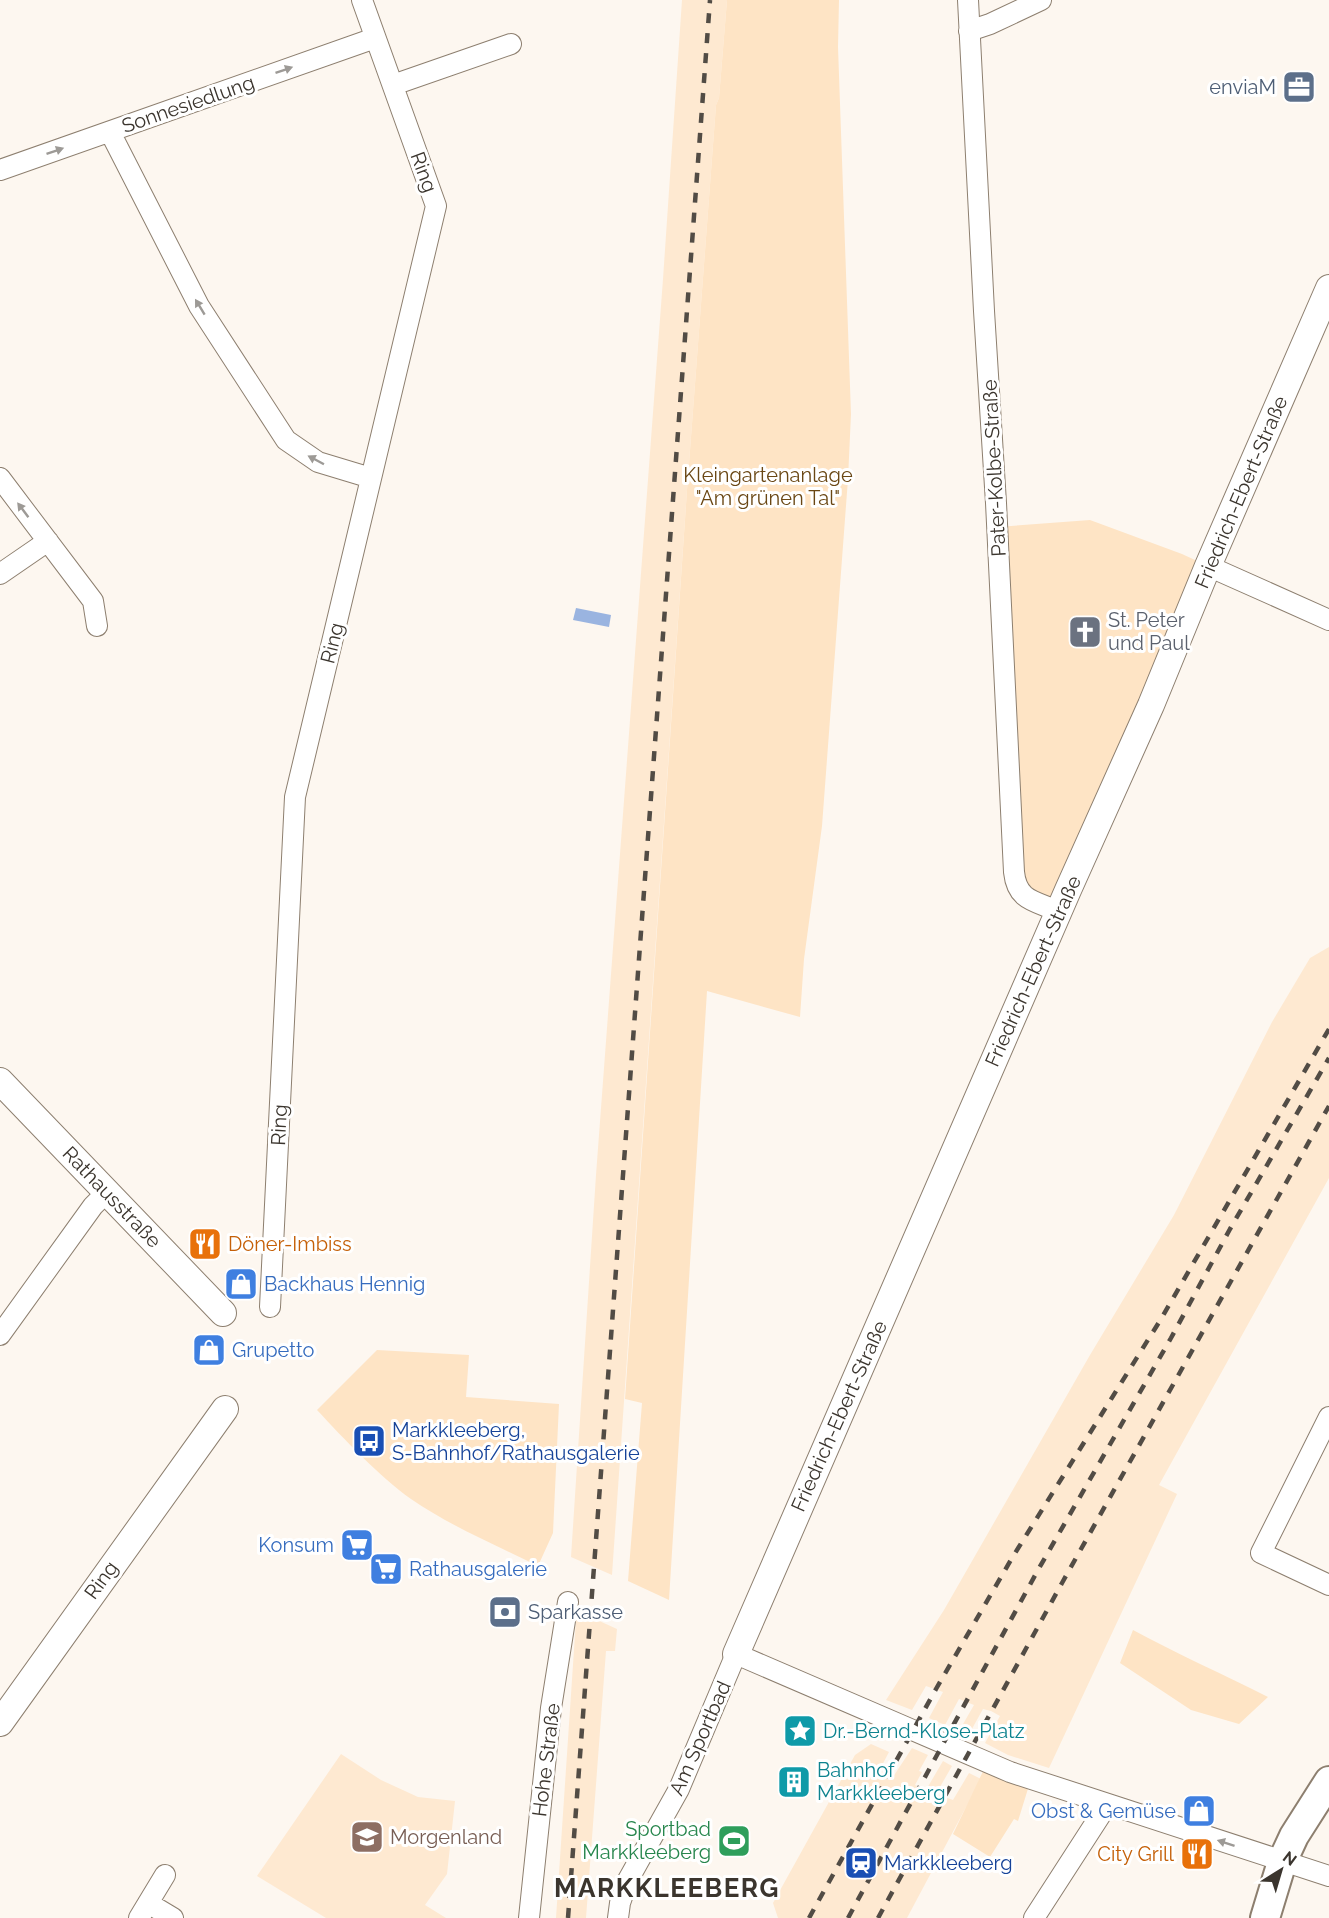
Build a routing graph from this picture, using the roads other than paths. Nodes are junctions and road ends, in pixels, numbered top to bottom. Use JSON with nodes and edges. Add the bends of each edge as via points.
{"nodes":[{"id":1,"x":362,"y":0,"type":"edge"},
{"id":2,"x":968,"y":0,"type":"edge"},
{"id":3,"x":1041,"y":0,"type":"edge"},
{"id":4,"x":969,"y":31,"type":"junction"},
{"id":5,"x":375,"y":38,"type":"junction"},
{"id":6,"x":511,"y":44,"type":"dead end"},
{"id":7,"x":393,"y":86,"type":"junction"},
{"id":8,"x":110,"y":132,"type":"junction"},
{"id":9,"x":0,"y":170,"type":"edge"},
{"id":10,"x":1329,"y":288,"type":"edge"},
{"id":11,"x":0,"y":478,"type":"edge"},
{"id":12,"x":371,"y":478,"type":"junction"},
{"id":13,"x":48,"y":541,"type":"junction"},
{"id":14,"x":1208,"y":566,"type":"junction"},
{"id":15,"x":0,"y":574,"type":"edge"},
{"id":16,"x":1329,"y":620,"type":"edge"},
{"id":17,"x":97,"y":626,"type":"dead end"},
{"id":18,"x":1058,"y":911,"type":"junction"},
{"id":19,"x":0,"y":1081,"type":"edge"},
{"id":20,"x":107,"y":1192,"type":"junction"},
{"id":21,"x":270,"y":1307,"type":"dead end"},
{"id":22,"x":223,"y":1313,"type":"dead end"},
{"id":23,"x":0,"y":1335,"type":"edge"},
{"id":24,"x":225,"y":1409,"type":"dead end"},
{"id":25,"x":1329,"y":1417,"type":"edge"},
{"id":26,"x":1329,"y":1585,"type":"edge"},
{"id":27,"x":568,"y":1602,"type":"dead end"},
{"id":28,"x":736,"y":1654,"type":"junction"},
{"id":29,"x":0,"y":1723,"type":"edge"},
{"id":30,"x":1329,"y":1781,"type":"edge"},
{"id":31,"x":1107,"y":1805,"type":"junction"},
{"id":32,"x":1282,"y":1862,"type":"junction"},
{"id":33,"x":165,"y":1875,"type":"dead end"},
{"id":34,"x":1329,"y":1876,"type":"edge"},
{"id":35,"x":144,"y":1911,"type":"edge"},
{"id":36,"x":173,"y":1918,"type":"edge"},
{"id":37,"x":529,"y":1918,"type":"edge"},
{"id":38,"x":618,"y":1918,"type":"edge"},
{"id":39,"x":1034,"y":1918,"type":"edge"},
{"id":40,"x":1264,"y":1918,"type":"edge"}],
"edges":[{"from":1,"to":5,"type":"street","name":"Ring"},
{"from":2,"to":4,"type":"street","name":"Pater-Kolbe-Straße"},
{"from":3,"to":4,"type":"street"},
{"from":4,"to":18,"type":"street","name":"Pater-Kolbe-Straße","via":[[1014,872],[1021,894]]},
{"from":5,"to":7,"type":"street","name":"Ring"},
{"from":8,"to":5,"type":"street","name":"Sonnesiedlung","one_way":true},
{"from":6,"to":7,"type":"street"},
{"from":7,"to":12,"type":"street","name":"Ring","via":[[436,206]]},
{"from":9,"to":8,"type":"street","name":"Sonnesiedlung","one_way":true},
{"from":12,"to":8,"type":"street","one_way":true,"via":[[318,462],[286,440],[199,306]]},
{"from":10,"to":14,"type":"street","name":"Friedrich-Ebert-Straße"},
{"from":13,"to":11,"type":"street","one_way":true},
{"from":12,"to":21,"type":"street","name":"Ring","via":[[295,797]]},
{"from":13,"to":15,"type":"street"},
{"from":13,"to":17,"type":"street","via":[[93,601]]},
{"from":14,"to":16,"type":"street"},
{"from":14,"to":18,"type":"street","name":"Friedrich-Ebert-Straße","via":[[1151,705]]},
{"from":18,"to":28,"type":"street","name":"Friedrich-Ebert-Straße"},
{"from":19,"to":20,"type":"street","name":"Rathausstraße"},
{"from":20,"to":22,"type":"street","name":"Rathausstraße"},
{"from":20,"to":23,"type":"street"},
{"from":24,"to":29,"type":"street","name":"Ring"},
{"from":25,"to":26,"type":"street","via":[[1261,1553]]},
{"from":27,"to":37,"type":"street","name":"Hohe Straße","via":[[551,1708]]},
{"from":28,"to":31,"type":"street","via":[[987,1763]]},
{"from":28,"to":38,"type":"street","name":"Am Sportbad","via":[[679,1789],[628,1880]]},
{"from":30,"to":32,"type":"main road"},
{"from":32,"to":31,"type":"street","one_way":true},
{"from":31,"to":39,"type":"street"},
{"from":32,"to":34,"type":"street"},
{"from":32,"to":40,"type":"main road"},
{"from":33,"to":35,"type":"street"},
{"from":35,"to":36,"type":"street"}]}
